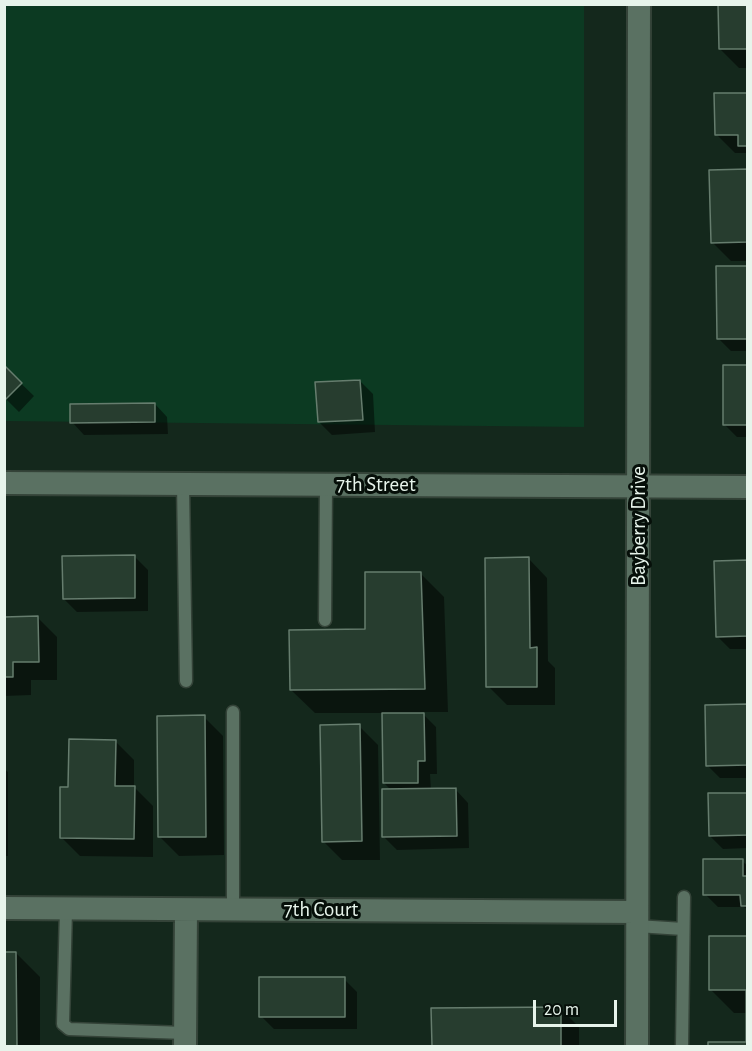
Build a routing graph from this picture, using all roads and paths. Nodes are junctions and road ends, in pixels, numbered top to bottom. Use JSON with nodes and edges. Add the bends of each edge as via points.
{"nodes":[{"id":1,"x":639,"y":4,"type":"edge"},
{"id":2,"x":4,"y":483,"type":"edge"},
{"id":3,"x":183,"y":484,"type":"junction"},
{"id":4,"x":326,"y":485,"type":"junction"},
{"id":5,"x":639,"y":486,"type":"junction"},
{"id":6,"x":747,"y":487,"type":"edge"},
{"id":7,"x":325,"y":620,"type":"dead end"},
{"id":8,"x":186,"y":681,"type":"dead end"},
{"id":9,"x":234,"y":712,"type":"dead end"},
{"id":10,"x":684,"y":897,"type":"dead end"},
{"id":11,"x":4,"y":908,"type":"edge"},
{"id":12,"x":66,"y":909,"type":"junction"},
{"id":13,"x":186,"y":910,"type":"junction"},
{"id":14,"x":233,"y":910,"type":"junction"},
{"id":15,"x":637,"y":919,"type":"junction"},
{"id":16,"x":683,"y":929,"type":"junction"},
{"id":17,"x":185,"y":1040,"type":"edge"},
{"id":18,"x":637,"y":1047,"type":"edge"},
{"id":19,"x":682,"y":1047,"type":"edge"}],
"edges":[{"from":1,"to":5,"type":"street","name":"Bayberry Drive"},
{"from":2,"to":3,"type":"street","name":"7th Street"},
{"from":3,"to":4,"type":"street","name":"7th Street"},
{"from":3,"to":8,"type":"lane"},
{"from":4,"to":5,"type":"street","name":"7th Street"},
{"from":4,"to":7,"type":"lane"},
{"from":5,"to":6,"type":"street","name":"7th Street"},
{"from":5,"to":15,"type":"street","name":"Bayberry Drive"},
{"from":9,"to":14,"type":"lane"},
{"from":10,"to":16,"type":"lane"},
{"from":11,"to":12,"type":"street","name":"7th Court"},
{"from":12,"to":13,"type":"street","name":"7th Court"},
{"from":12,"to":17,"type":"lane","via":[[63,1024],[69,1029]]},
{"from":13,"to":14,"type":"street","name":"7th Court"},
{"from":13,"to":17,"type":"street"},
{"from":14,"to":15,"type":"street","name":"7th Court"},
{"from":15,"to":16,"type":"lane"},
{"from":15,"to":18,"type":"street","name":"Bayberry Drive"},
{"from":16,"to":19,"type":"lane"}]}
